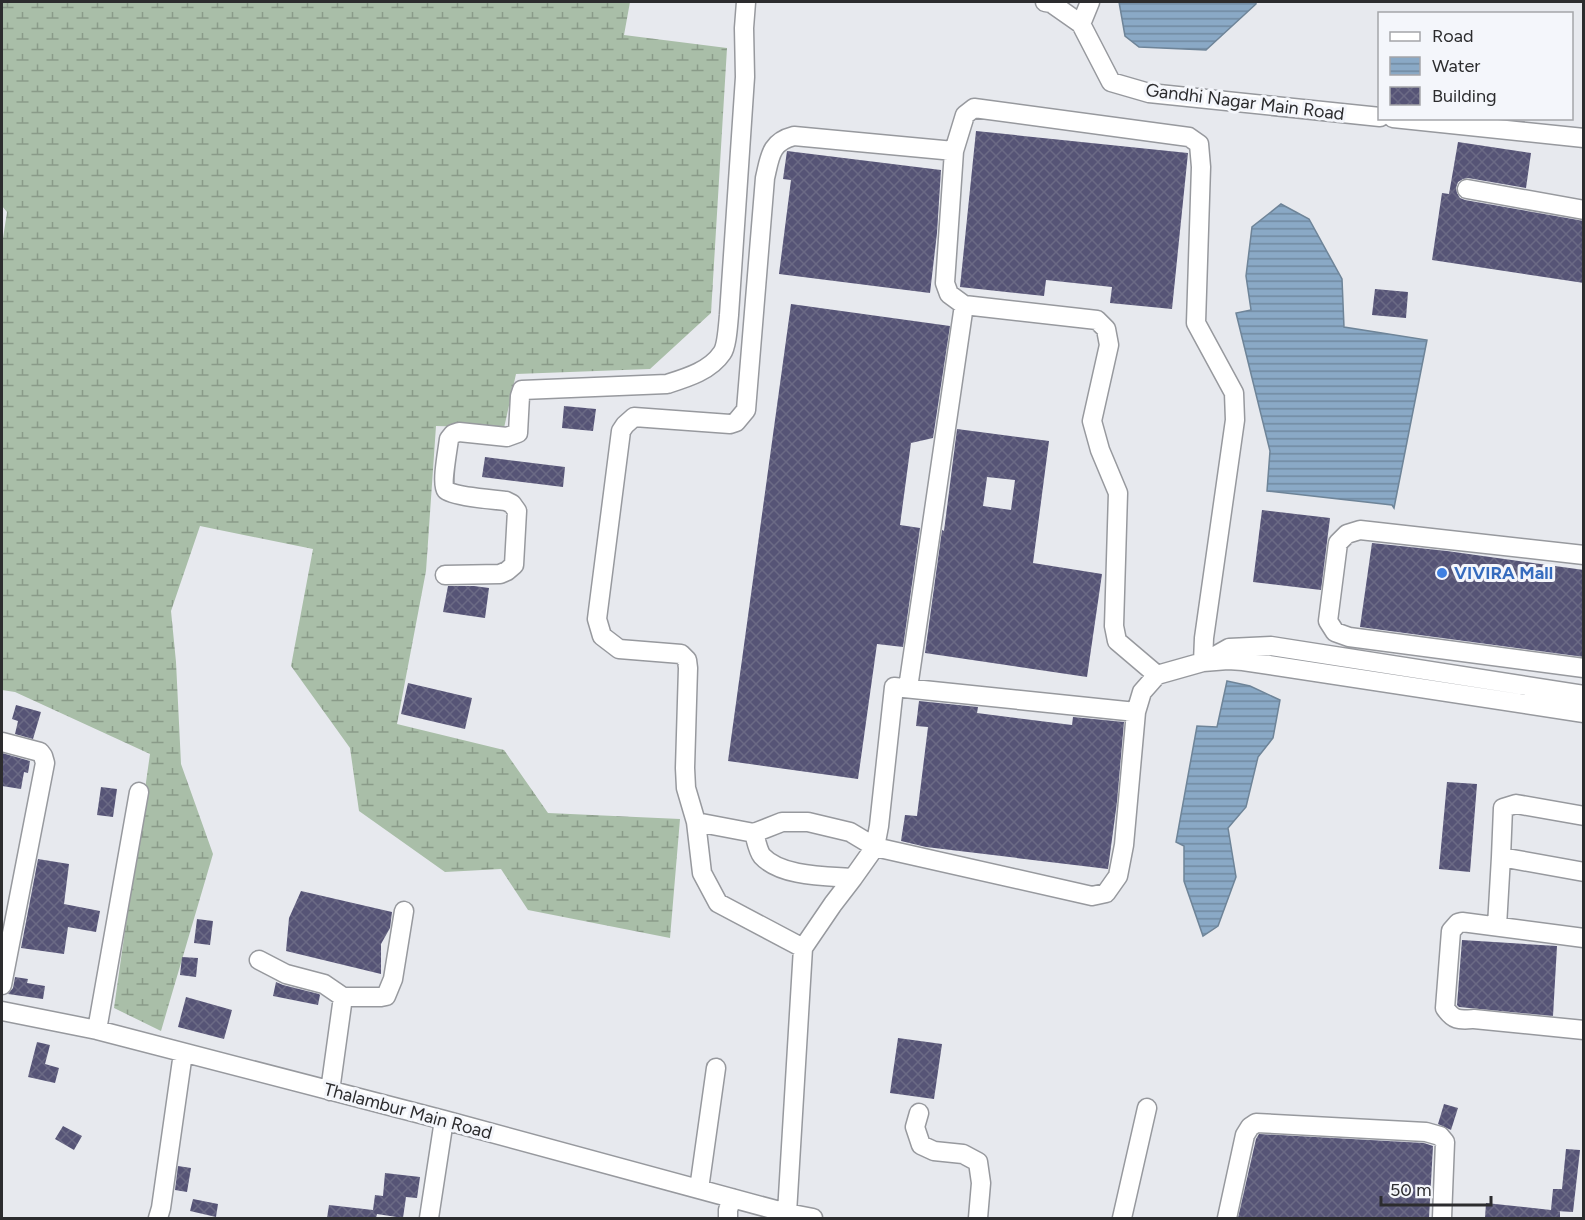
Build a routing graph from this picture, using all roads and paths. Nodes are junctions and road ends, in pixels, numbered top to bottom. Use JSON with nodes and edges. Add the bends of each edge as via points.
{"nodes":[{"id":1,"x":746,"y":2,"type":"edge"},
{"id":2,"x":1045,"y":2,"type":"edge"},
{"id":3,"x":1090,"y":2,"type":"edge"},
{"id":4,"x":1081,"y":24,"type":"junction"},
{"id":5,"x":1378,"y":117,"type":"edge"},
{"id":6,"x":1412,"y":120,"type":"edge"},
{"id":7,"x":1584,"y":138,"type":"edge"},
{"id":8,"x":954,"y":151,"type":"junction"},
{"id":9,"x":1467,"y":189,"type":"dead end"},
{"id":10,"x":1584,"y":210,"type":"edge"},
{"id":11,"x":964,"y":305,"type":"junction"},
{"id":12,"x":1584,"y":555,"type":"edge"},
{"id":13,"x":445,"y":575,"type":"dead end"},
{"id":14,"x":1203,"y":662,"type":"junction"},
{"id":15,"x":1584,"y":668,"type":"edge"},
{"id":16,"x":1157,"y":675,"type":"junction"},
{"id":17,"x":908,"y":688,"type":"junction"},
{"id":18,"x":1584,"y":695,"type":"edge"},
{"id":19,"x":1136,"y":712,"type":"junction"},
{"id":20,"x":1584,"y":712,"type":"edge"},
{"id":21,"x":2,"y":742,"type":"edge"},
{"id":22,"x":139,"y":792,"type":"dead end"},
{"id":23,"x":1584,"y":816,"type":"edge"},
{"id":24,"x":696,"y":822,"type":"junction"},
{"id":25,"x":754,"y":833,"type":"junction"},
{"id":26,"x":875,"y":847,"type":"junction"},
{"id":27,"x":1501,"y":857,"type":"junction"},
{"id":28,"x":1584,"y":872,"type":"edge"},
{"id":29,"x":853,"y":878,"type":"junction"},
{"id":30,"x":404,"y":911,"type":"dead end"},
{"id":31,"x":1497,"y":926,"type":"junction"},
{"id":32,"x":1584,"y":938,"type":"edge"},
{"id":33,"x":803,"y":948,"type":"junction"},
{"id":34,"x":259,"y":960,"type":"dead end"},
{"id":35,"x":2,"y":985,"type":"edge"},
{"id":36,"x":343,"y":997,"type":"junction"},
{"id":37,"x":2,"y":1011,"type":"edge"},
{"id":38,"x":97,"y":1030,"type":"junction"},
{"id":39,"x":1584,"y":1030,"type":"edge"},
{"id":40,"x":183,"y":1053,"type":"junction"},
{"id":41,"x":716,"y":1068,"type":"dead end"},
{"id":42,"x":330,"y":1091,"type":"junction"},
{"id":43,"x":1147,"y":1108,"type":"dead end"},
{"id":44,"x":919,"y":1113,"type":"dead end"},
{"id":45,"x":444,"y":1120,"type":"junction"},
{"id":46,"x":699,"y":1189,"type":"junction"},
{"id":47,"x":732,"y":1198,"type":"junction"},
{"id":48,"x":763,"y":1213,"type":"edge"},
{"id":49,"x":787,"y":1213,"type":"junction"},
{"id":50,"x":158,"y":1218,"type":"edge"},
{"id":51,"x":429,"y":1218,"type":"edge"},
{"id":52,"x":728,"y":1218,"type":"edge"},
{"id":53,"x":813,"y":1218,"type":"edge"},
{"id":54,"x":978,"y":1218,"type":"edge"},
{"id":55,"x":1122,"y":1218,"type":"edge"},
{"id":56,"x":1227,"y":1218,"type":"edge"},
{"id":57,"x":1442,"y":1218,"type":"edge"}],
"edges":[{"from":1,"to":13,"type":"street","via":[[745,77],[729,315],[723,352],[709,366],[667,384],[522,390],[518,433],[507,437],[453,434],[448,439],[445,488],[458,495],[512,504],[517,511],[514,565],[500,574]]},
{"from":2,"to":4,"type":"street","name":"Gandhi Nagar Main Road"},
{"from":3,"to":4,"type":"street"},
{"from":4,"to":5,"type":"street","name":"Gandhi Nagar Main Road","via":[[1112,82],[1130,88]]},
{"from":6,"to":7,"type":"street"},
{"from":8,"to":11,"type":"street","via":[[945,283],[949,294]]},
{"from":8,"to":14,"type":"street","via":[[965,115],[974,108],[1189,137],[1199,144],[1196,323],[1234,393],[1235,420]]},
{"from":8,"to":24,"type":"street","via":[[794,136],[783,139],[769,159],[765,178],[746,410],[730,424],[634,417],[621,431],[597,620],[603,636],[619,649],[681,654],[687,660],[684,768]]},
{"from":9,"to":10,"type":"street"},
{"from":11,"to":16,"type":"street","via":[[1097,320],[1106,329],[1109,345],[1092,421],[1118,493],[1114,626],[1117,641]]},
{"from":11,"to":17,"type":"street"},
{"from":12,"to":15,"type":"street","via":[[1359,530],[1338,543],[1328,621],[1335,632],[1349,637]]},
{"from":14,"to":16,"type":"street"},
{"from":14,"to":18,"type":"street","via":[[1228,648],[1271,646]]},
{"from":14,"to":20,"type":"street","via":[[1243,661]]},
{"from":16,"to":19,"type":"street","via":[[1142,692]]},
{"from":17,"to":19,"type":"street"},
{"from":17,"to":26,"type":"street","via":[[894,687]]},
{"from":19,"to":26,"type":"street","via":[[1124,844],[1118,876],[1106,893],[1092,896]]},
{"from":21,"to":35,"type":"street","via":[[40,752],[45,763]]},
{"from":22,"to":38,"type":"street"},
{"from":23,"to":27,"type":"street","via":[[1516,804],[1503,808]]},
{"from":24,"to":25,"type":"street"},
{"from":24,"to":33,"type":"street","via":[[702,873],[718,903]]},
{"from":25,"to":26,"type":"street","via":[[782,822],[808,822],[850,832]]},
{"from":25,"to":29,"type":"street","via":[[761,855],[782,869]]},
{"from":26,"to":29,"type":"street"},
{"from":27,"to":28,"type":"street"},
{"from":27,"to":31,"type":"street"},
{"from":29,"to":33,"type":"street"},
{"from":30,"to":36,"type":"street","via":[[393,979],[386,996]]},
{"from":31,"to":32,"type":"street"},
{"from":31,"to":39,"type":"street","via":[[1462,922],[1451,931],[1445,1008],[1450,1016],[1459,1020]]},
{"from":33,"to":49,"type":"street"},
{"from":34,"to":36,"type":"street","via":[[286,974],[324,984]]},
{"from":36,"to":42,"type":"street"},
{"from":37,"to":38,"type":"street","name":"Thalambur Main Road"},
{"from":38,"to":40,"type":"street","name":"Thalambur Main Road"},
{"from":40,"to":42,"type":"street","name":"Thalambur Main Road"},
{"from":40,"to":50,"type":"street"},
{"from":41,"to":46,"type":"street"},
{"from":42,"to":45,"type":"street","name":"Thalambur Main Road"},
{"from":43,"to":55,"type":"street"},
{"from":44,"to":54,"type":"street","via":[[915,1127],[921,1145],[934,1151],[963,1154],[978,1162]]},
{"from":45,"to":46,"type":"street","name":"Thalambur Main Road"},
{"from":45,"to":51,"type":"street"},
{"from":46,"to":47,"type":"street","name":"Thalambur Main Road"},
{"from":47,"to":48,"type":"street","name":"Thalambur Main Road"},
{"from":47,"to":52,"type":"street"},
{"from":48,"to":49,"type":"street","name":"Thalambur Main Road"},
{"from":49,"to":53,"type":"street","name":"Thalambur Main Road"},
{"from":56,"to":57,"type":"street","via":[[1245,1135],[1256,1122],[1440,1136],[1445,1142]]}]}
